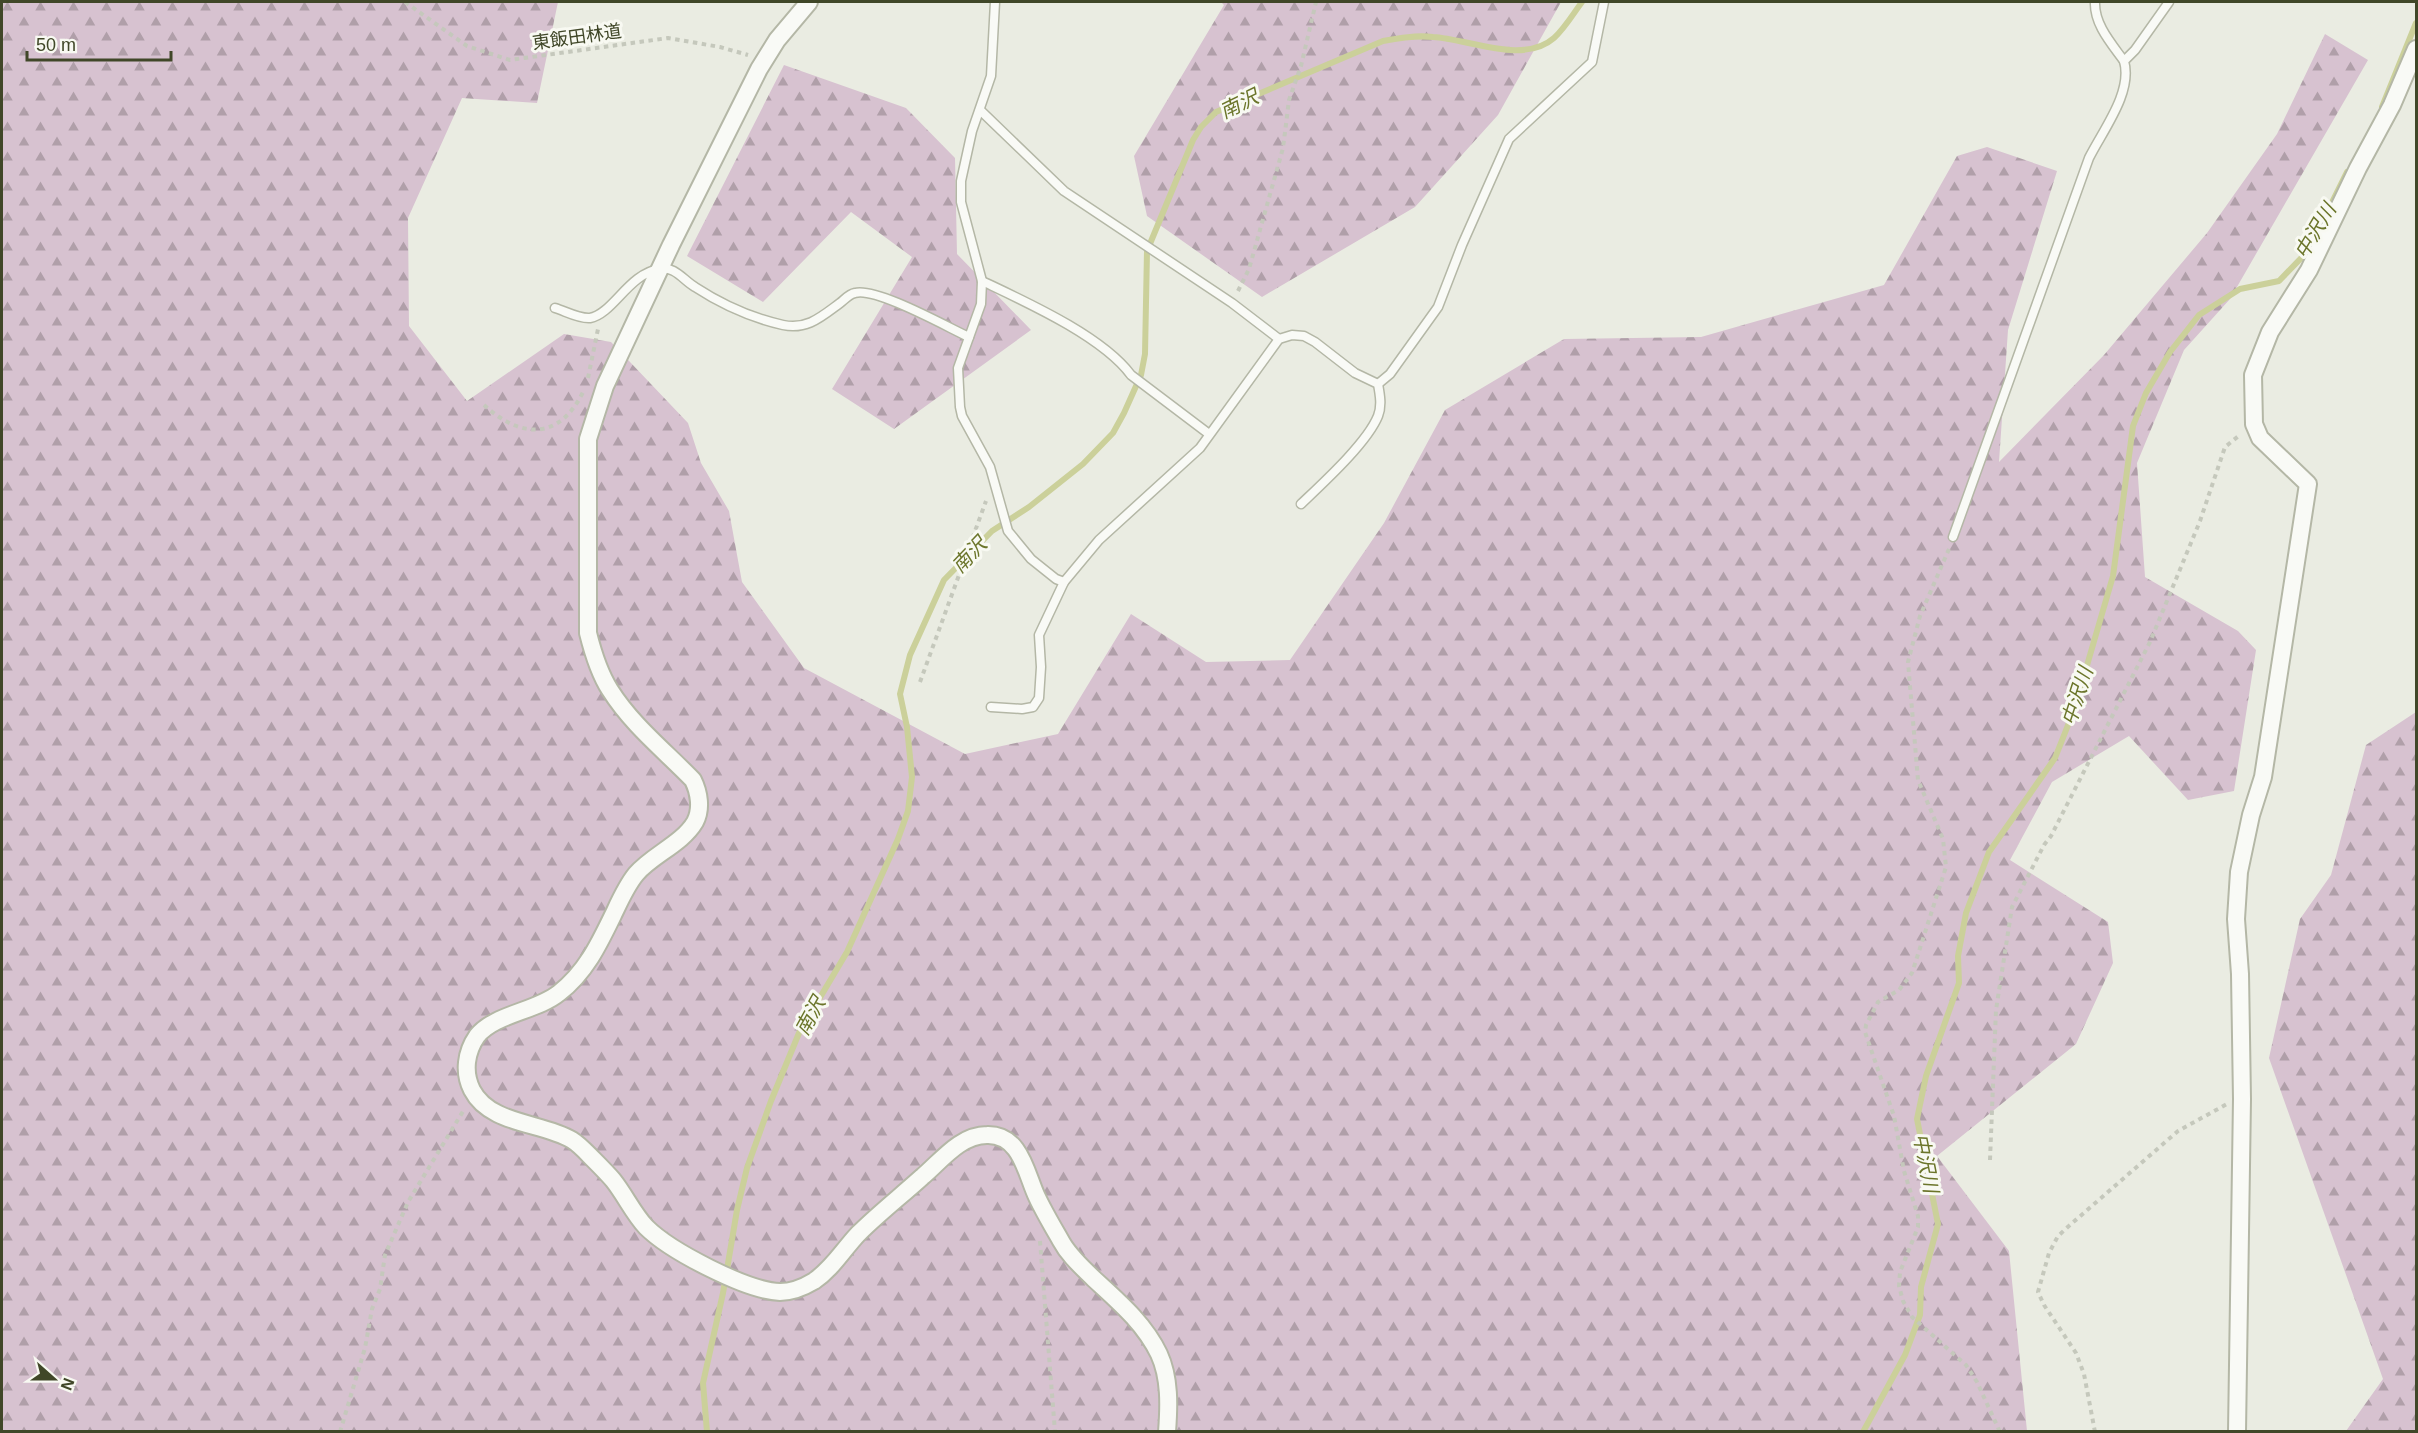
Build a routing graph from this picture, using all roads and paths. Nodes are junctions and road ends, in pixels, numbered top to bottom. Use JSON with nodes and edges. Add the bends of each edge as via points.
{"nodes":[{"id":1,"x":405,"y":2,"type":"edge"},
{"id":2,"x":809,"y":2,"type":"edge"},
{"id":3,"x":995,"y":2,"type":"edge"},
{"id":4,"x":1317,"y":2,"type":"edge"},
{"id":5,"x":1604,"y":2,"type":"edge"},
{"id":6,"x":2095,"y":2,"type":"edge"},
{"id":7,"x":2169,"y":2,"type":"edge"},
{"id":8,"x":2416,"y":49,"type":"edge"},
{"id":9,"x":2124,"y":61,"type":"junction"},
{"id":10,"x":764,"y":62,"type":"junction"},
{"id":11,"x":980,"y":110,"type":"junction"},
{"id":12,"x":659,"y":269,"type":"junction"},
{"id":13,"x":982,"y":281,"type":"junction"},
{"id":14,"x":1232,"y":303,"type":"junction"},
{"id":15,"x":555,"y":308,"type":"dead end"},
{"id":16,"x":601,"y":312,"type":"junction"},
{"id":17,"x":969,"y":337,"type":"junction"},
{"id":18,"x":1279,"y":339,"type":"junction"},
{"id":19,"x":1378,"y":384,"type":"junction"},
{"id":20,"x":484,"y":405,"type":"dead end"},
{"id":21,"x":2254,"y":424,"type":"junction"},
{"id":22,"x":1209,"y":434,"type":"junction"},
{"id":23,"x":987,"y":497,"type":"dead end"},
{"id":24,"x":1301,"y":504,"type":"dead end"},
{"id":25,"x":1953,"y":537,"type":"joint"},
{"id":26,"x":1064,"y":582,"type":"junction"},
{"id":27,"x":920,"y":682,"type":"dead end"},
{"id":28,"x":991,"y":707,"type":"dead end"},
{"id":29,"x":474,"y":1094,"type":"junction"},
{"id":30,"x":2242,"y":1099,"type":"junction"},
{"id":31,"x":1990,"y":1160,"type":"dead end"},
{"id":32,"x":1040,"y":1240,"type":"dead end"},
{"id":33,"x":340,"y":1431,"type":"edge"},
{"id":34,"x":1055,"y":1431,"type":"edge"},
{"id":35,"x":1167,"y":1431,"type":"edge"},
{"id":36,"x":2000,"y":1431,"type":"edge"},
{"id":37,"x":2095,"y":1431,"type":"edge"},
{"id":38,"x":2237,"y":1431,"type":"edge"}],
"edges":[{"from":1,"to":10,"type":"path","name":"東飯田林道","via":[[467,46],[510,60],[668,38],[720,47]]},
{"from":2,"to":10,"type":"street"},
{"from":3,"to":11,"type":"lane","via":[[991,76]]},
{"from":4,"to":14,"type":"path","via":[[1289,100],[1283,148],[1249,269]]},
{"from":5,"to":19,"type":"lane","via":[[1592,62],[1509,139],[1438,307],[1390,374]]},
{"from":6,"to":9,"type":"lane","via":[[2095,12],[2106,36]]},
{"from":7,"to":9,"type":"lane"},
{"from":8,"to":21,"type":"street","via":[[2392,105],[2308,270],[2270,332],[2253,375]]},
{"from":9,"to":25,"type":"lane","via":[[2127,70],[2118,102],[2089,158]]},
{"from":10,"to":12,"type":"street"},
{"from":11,"to":13,"type":"lane","via":[[961,182],[961,202]]},
{"from":11,"to":14,"type":"lane","via":[[1064,191]]},
{"from":12,"to":16,"type":"lane","via":[[642,274]]},
{"from":12,"to":17,"type":"lane","via":[[670,268],[694,287],[730,306],[785,325],[815,322],[853,293],[865,292]]},
{"from":12,"to":29,"type":"street","via":[[605,386],[588,439],[588,633],[609,690],[634,722],[693,780],[699,806],[695,821],[682,836],[637,872],[575,980],[532,1009],[497,1021],[478,1034],[467,1056],[466,1077]]},
{"from":13,"to":17,"type":"lane","via":[[981,304]]},
{"from":13,"to":22,"type":"lane","via":[[1106,350],[1131,375]]},
{"from":14,"to":18,"type":"lane"},
{"from":15,"to":16,"type":"lane","via":[[590,318]]},
{"from":16,"to":20,"type":"path","via":[[585,387],[572,410],[561,420],[538,430],[522,429],[500,419]]},
{"from":17,"to":26,"type":"lane","via":[[958,368],[962,416],[990,467],[1008,531],[1031,559]]},
{"from":18,"to":19,"type":"lane","via":[[1304,336],[1354,373]]},
{"from":18,"to":22,"type":"lane"},
{"from":19,"to":24,"type":"lane","via":[[1379,414],[1373,426],[1333,475]]},
{"from":21,"to":30,"type":"street","via":[[2260,438],[2308,484],[2263,777],[2239,872],[2236,919]]},
{"from":21,"to":31,"type":"path","via":[[2225,447],[2200,521],[2150,642],[2012,908],[1996,1010]]},
{"from":22,"to":26,"type":"lane","via":[[1200,448],[1099,540]]},
{"from":23,"to":27,"type":"path"},
{"from":25,"to":36,"type":"path","via":[[1920,616],[1908,662],[1918,780],[1943,839],[1946,867],[1912,973],[1899,990],[1878,1002],[1865,1032],[1894,1116],[1904,1171],[1918,1216],[1918,1227],[1900,1272],[1903,1301],[1912,1317],[1966,1365]]},
{"from":26,"to":28,"type":"lane","via":[[1039,635],[1039,698],[1033,707]]},
{"from":29,"to":33,"type":"path","via":[[408,1202],[385,1255],[365,1348]]},
{"from":29,"to":35,"type":"street","via":[[485,1107],[506,1117],[574,1141],[613,1180],[640,1220],[658,1237],[711,1268],[784,1293],[815,1280],[856,1236],[951,1149],[988,1134],[1003,1139],[1015,1146],[1036,1197],[1066,1251],[1132,1314],[1152,1340],[1167,1382]]},
{"from":30,"to":37,"type":"path","via":[[2178,1131],[2058,1236],[2049,1253],[2038,1292],[2076,1353]]},
{"from":30,"to":38,"type":"street"},
{"from":32,"to":34,"type":"path"}]}
